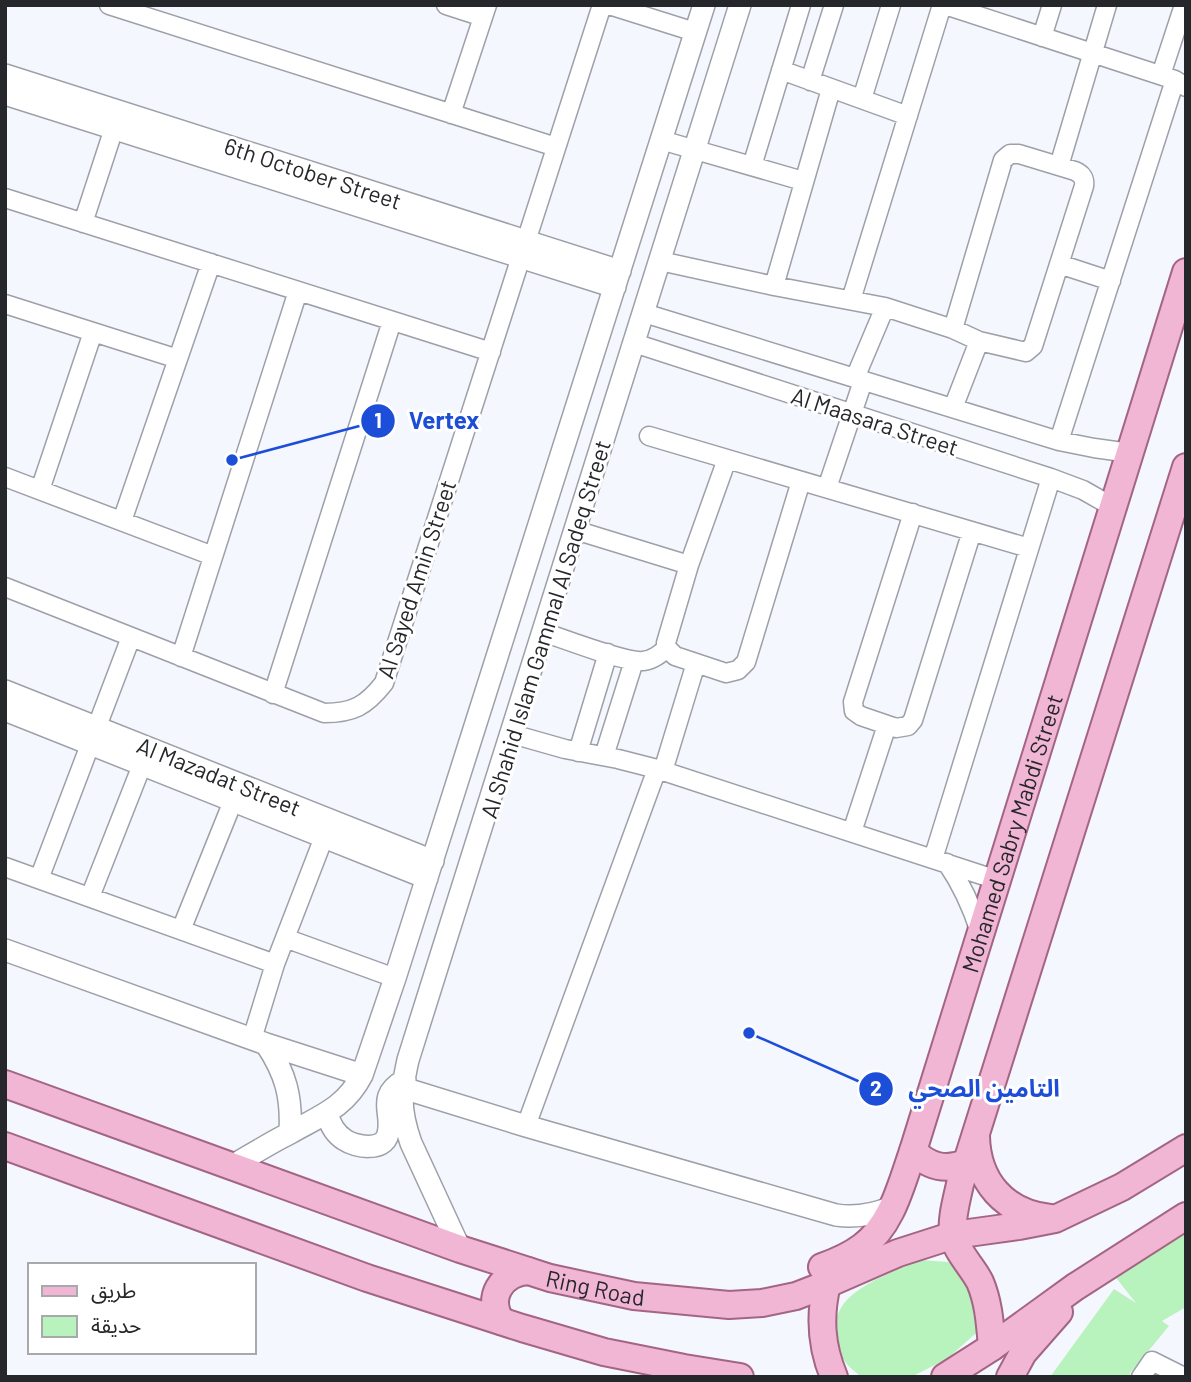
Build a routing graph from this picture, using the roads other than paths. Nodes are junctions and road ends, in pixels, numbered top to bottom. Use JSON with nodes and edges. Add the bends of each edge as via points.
{"nodes":[{"id":1,"x":109,"y":5,"type":"edge"},
{"id":2,"x":446,"y":5,"type":"edge"},
{"id":3,"x":602,"y":5,"type":"edge"},
{"id":4,"x":609,"y":5,"type":"edge"},
{"id":5,"x":704,"y":5,"type":"edge"},
{"id":6,"x":740,"y":5,"type":"edge"},
{"id":7,"x":802,"y":5,"type":"edge"},
{"id":8,"x":834,"y":5,"type":"edge"},
{"id":9,"x":891,"y":5,"type":"edge"},
{"id":10,"x":943,"y":5,"type":"edge"},
{"id":11,"x":1052,"y":5,"type":"edge"},
{"id":12,"x":1107,"y":5,"type":"edge"},
{"id":13,"x":1184,"y":5,"type":"edge"},
{"id":14,"x":485,"y":11,"type":"edge"},
{"id":15,"x":695,"y":33,"type":"junction"},
{"id":16,"x":1042,"y":37,"type":"junction"},
{"id":17,"x":1093,"y":53,"type":"junction"},
{"id":18,"x":781,"y":70,"type":"junction"},
{"id":19,"x":5,"y":75,"type":"edge"},
{"id":20,"x":1177,"y":80,"type":"edge"},
{"id":21,"x":810,"y":81,"type":"junction"},
{"id":22,"x":831,"y":89,"type":"junction"},
{"id":23,"x":5,"y":94,"type":"edge"},
{"id":24,"x":862,"y":99,"type":"junction"},
{"id":25,"x":451,"y":114,"type":"junction"},
{"id":26,"x":908,"y":116,"type":"junction"},
{"id":27,"x":116,"y":120,"type":"junction"},
{"id":28,"x":661,"y":140,"type":"junction"},
{"id":29,"x":556,"y":147,"type":"junction"},
{"id":30,"x":695,"y":150,"type":"junction"},
{"id":31,"x":752,"y":166,"type":"junction"},
{"id":32,"x":1059,"y":166,"type":"junction"},
{"id":33,"x":803,"y":181,"type":"junction"},
{"id":34,"x":5,"y":198,"type":"edge"},
{"id":35,"x":83,"y":223,"type":"junction"},
{"id":36,"x":524,"y":249,"type":"junction"},
{"id":37,"x":660,"y":261,"type":"junction"},
{"id":38,"x":211,"y":263,"type":"junction"},
{"id":39,"x":1059,"y":264,"type":"junction"},
{"id":40,"x":1186,"y":272,"type":"edge"},
{"id":41,"x":617,"y":279,"type":"junction"},
{"id":42,"x":1111,"y":281,"type":"junction"},
{"id":43,"x":774,"y":286,"type":"junction"},
{"id":44,"x":298,"y":291,"type":"junction"},
{"id":45,"x":851,"y":300,"type":"junction"},
{"id":46,"x":885,"y":307,"type":"junction"},
{"id":47,"x":6,"y":308,"type":"edge"},
{"id":48,"x":644,"y":313,"type":"junction"},
{"id":49,"x":392,"y":321,"type":"junction"},
{"id":50,"x":953,"y":329,"type":"junction"},
{"id":51,"x":93,"y":332,"type":"junction"},
{"id":52,"x":979,"y":341,"type":"junction"},
{"id":53,"x":634,"y":343,"type":"junction"},
{"id":54,"x":491,"y":352,"type":"junction"},
{"id":55,"x":178,"y":359,"type":"junction"},
{"id":56,"x":859,"y":379,"type":"junction"},
{"id":57,"x":953,"y":408,"type":"junction"},
{"id":58,"x":852,"y":414,"type":"junction"},
{"id":59,"x":649,"y":436,"type":"dead end"},
{"id":60,"x":1059,"y":441,"type":"junction"},
{"id":61,"x":1130,"y":453,"type":"junction"},
{"id":62,"x":727,"y":459,"type":"junction"},
{"id":63,"x":1186,"y":467,"type":"edge"},
{"id":64,"x":556,"y":471,"type":"junction"},
{"id":65,"x":5,"y":477,"type":"edge"},
{"id":66,"x":1051,"y":478,"type":"junction"},
{"id":67,"x":801,"y":481,"type":"junction"},
{"id":68,"x":590,"y":482,"type":"junction"},
{"id":69,"x":827,"y":488,"type":"junction"},
{"id":70,"x":40,"y":490,"type":"junction"},
{"id":71,"x":1113,"y":507,"type":"junction"},
{"id":72,"x":913,"y":513,"type":"junction"},
{"id":73,"x":122,"y":522,"type":"junction"},
{"id":74,"x":575,"y":530,"type":"junction"},
{"id":75,"x":972,"y":531,"type":"junction"},
{"id":76,"x":1029,"y":548,"type":"junction"},
{"id":77,"x":213,"y":556,"type":"junction"},
{"id":78,"x":690,"y":565,"type":"junction"},
{"id":79,"x":5,"y":587,"type":"edge"},
{"id":80,"x":543,"y":632,"type":"junction"},
{"id":81,"x":131,"y":637,"type":"junction"},
{"id":82,"x":667,"y":648,"type":"junction"},
{"id":83,"x":608,"y":653,"type":"junction"},
{"id":84,"x":181,"y":657,"type":"junction"},
{"id":85,"x":635,"y":661,"type":"junction"},
{"id":86,"x":696,"y":663,"type":"junction"},
{"id":87,"x":273,"y":694,"type":"junction"},
{"id":88,"x":6,"y":708,"type":"edge"},
{"id":89,"x":887,"y":725,"type":"junction"},
{"id":90,"x":512,"y":734,"type":"junction"},
{"id":91,"x":93,"y":736,"type":"junction"},
{"id":92,"x":578,"y":752,"type":"junction"},
{"id":93,"x":604,"y":756,"type":"junction"},
{"id":94,"x":142,"y":765,"type":"junction"},
{"id":95,"x":660,"y":770,"type":"junction"},
{"id":96,"x":233,"y":801,"type":"junction"},
{"id":97,"x":852,"y":832,"type":"junction"},
{"id":98,"x":324,"y":837,"type":"junction"},
{"id":99,"x":940,"y":861,"type":"junction"},
{"id":100,"x":5,"y":867,"type":"edge"},
{"id":101,"x":430,"y":869,"type":"junction"},
{"id":102,"x":39,"y":879,"type":"junction"},
{"id":103,"x":997,"y":880,"type":"junction"},
{"id":104,"x":90,"y":897,"type":"junction"},
{"id":105,"x":181,"y":930,"type":"junction"},
{"id":106,"x":980,"y":933,"type":"junction"},
{"id":107,"x":285,"y":938,"type":"junction"},
{"id":108,"x":5,"y":950,"type":"edge"},
{"id":109,"x":404,"y":950,"type":"junction"},
{"id":110,"x":440,"y":961,"type":"junction"},
{"id":111,"x":275,"y":964,"type":"junction"},
{"id":112,"x":396,"y":978,"type":"junction"},
{"id":113,"x":259,"y":1042,"type":"junction"},
{"id":114,"x":362,"y":1075,"type":"junction"},
{"id":115,"x":5,"y":1084,"type":"edge"},
{"id":116,"x":404,"y":1084,"type":"junction"},
{"id":117,"x":327,"y":1113,"type":"junction"},
{"id":118,"x":527,"y":1126,"type":"junction"},
{"id":119,"x":290,"y":1133,"type":"junction"},
{"id":120,"x":976,"y":1133,"type":"junction"},
{"id":121,"x":5,"y":1146,"type":"edge"},
{"id":122,"x":1186,"y":1148,"type":"edge"},
{"id":123,"x":913,"y":1151,"type":"junction"},
{"id":124,"x":966,"y":1163,"type":"junction"},
{"id":125,"x":232,"y":1166,"type":"junction"},
{"id":126,"x":892,"y":1207,"type":"junction"},
{"id":127,"x":1186,"y":1216,"type":"edge"},
{"id":128,"x":1055,"y":1219,"type":"junction"},
{"id":129,"x":954,"y":1236,"type":"junction"},
{"id":130,"x":460,"y":1249,"type":"junction"},
{"id":131,"x":528,"y":1271,"type":"junction"},
{"id":132,"x":827,"y":1284,"type":"junction"},
{"id":133,"x":1075,"y":1287,"type":"junction"},
{"id":134,"x":729,"y":1305,"type":"junction"},
{"id":135,"x":501,"y":1321,"type":"junction"},
{"id":136,"x":992,"y":1347,"type":"junction"},
{"id":137,"x":740,"y":1377,"type":"edge"},
{"id":138,"x":834,"y":1377,"type":"edge"},
{"id":139,"x":945,"y":1377,"type":"edge"},
{"id":140,"x":1010,"y":1377,"type":"edge"},
{"id":141,"x":1141,"y":1377,"type":"edge"},
{"id":142,"x":1184,"y":1377,"type":"edge"}],
"edges":[{"from":1,"to":25,"type":"street"},
{"from":2,"to":14,"type":"street"},
{"from":3,"to":29,"type":"street","name":"Al Sayed Amin Street"},
{"from":4,"to":15,"type":"street"},
{"from":5,"to":15,"type":"street","name":"Al Shahid Islam Gammal Al Sadeq Street"},
{"from":6,"to":30,"type":"street","name":"Al Shahid Islam Gammal Al Sadeq Street"},
{"from":7,"to":18,"type":"street"},
{"from":8,"to":21,"type":"street"},
{"from":9,"to":24,"type":"street"},
{"from":10,"to":16,"type":"street"},
{"from":10,"to":26,"type":"street"},
{"from":11,"to":16,"type":"street"},
{"from":12,"to":17,"type":"street"},
{"from":13,"to":20,"type":"street"},
{"from":14,"to":25,"type":"street"},
{"from":15,"to":28,"type":"street","name":"Al Shahid Islam Gammal Al Sadeq Street"},
{"from":16,"to":17,"type":"street"},
{"from":17,"to":20,"type":"street"},
{"from":17,"to":32,"type":"street"},
{"from":18,"to":21,"type":"street"},
{"from":18,"to":31,"type":"street"},
{"from":19,"to":27,"type":"street","name":"6th October Street"},
{"from":20,"to":42,"type":"street"},
{"from":21,"to":22,"type":"street"},
{"from":22,"to":24,"type":"street"},
{"from":22,"to":33,"type":"street"},
{"from":23,"to":27,"type":"street","name":"6th October Street"},
{"from":24,"to":26,"type":"street"},
{"from":25,"to":29,"type":"street"},
{"from":26,"to":45,"type":"street"},
{"from":27,"to":35,"type":"street"},
{"from":27,"to":36,"type":"street","name":"6th October Street"},
{"from":28,"to":30,"type":"street"},
{"from":28,"to":41,"type":"street","name":"Al Shahid Islam Gammal Al Sadeq Street"},
{"from":29,"to":36,"type":"street","name":"Al Sayed Amin Street"},
{"from":30,"to":31,"type":"street"},
{"from":30,"to":37,"type":"street","name":"Al Shahid Islam Gammal Al Sadeq Street"},
{"from":31,"to":33,"type":"street"},
{"from":32,"to":39,"type":"street","via":[[1079,173],[1084,182]]},
{"from":32,"to":50,"type":"street","via":[[1015,153],[1003,160]]},
{"from":33,"to":43,"type":"street"},
{"from":34,"to":35,"type":"street"},
{"from":35,"to":38,"type":"street"},
{"from":36,"to":41,"type":"street","name":"6th October Street"},
{"from":36,"to":54,"type":"street","name":"Al Sayed Amin Street"},
{"from":37,"to":43,"type":"street"},
{"from":37,"to":48,"type":"street","name":"Al Shahid Islam Gammal Al Sadeq Street"},
{"from":38,"to":44,"type":"street"},
{"from":38,"to":55,"type":"street"},
{"from":39,"to":42,"type":"street"},
{"from":39,"to":52,"type":"street","via":[[1032,348],[1026,352]]},
{"from":40,"to":61,"type":"main road","name":"Mohamed Sabry Mabdi Street"},
{"from":41,"to":64,"type":"street","name":"Al Shahid Islam Gammal Al Sadeq Street"},
{"from":42,"to":60,"type":"street"},
{"from":43,"to":45,"type":"street"},
{"from":44,"to":49,"type":"street"},
{"from":44,"to":77,"type":"street"},
{"from":45,"to":46,"type":"street"},
{"from":46,"to":50,"type":"street"},
{"from":46,"to":56,"type":"street"},
{"from":47,"to":51,"type":"street"},
{"from":48,"to":53,"type":"street","name":"Al Shahid Islam Gammal Al Sadeq Street"},
{"from":48,"to":56,"type":"street","name":"Al Maasara Street"},
{"from":49,"to":54,"type":"street"},
{"from":49,"to":87,"type":"street"},
{"from":50,"to":52,"type":"street"},
{"from":51,"to":55,"type":"street"},
{"from":51,"to":70,"type":"street"},
{"from":52,"to":57,"type":"street"},
{"from":53,"to":58,"type":"street","name":"Al Maasara Street"},
{"from":53,"to":68,"type":"street","name":"Al Shahid Islam Gammal Al Sadeq Street"},
{"from":54,"to":87,"type":"street","name":"Al Sayed Amin Street","via":[[384,684],[358,708],[342,713],[324,713]]},
{"from":55,"to":73,"type":"street"},
{"from":56,"to":57,"type":"street","name":"Al Maasara Street"},
{"from":56,"to":58,"type":"street"},
{"from":57,"to":60,"type":"street","name":"Al Maasara Street"},
{"from":58,"to":66,"type":"street","name":"Al Maasara Street"},
{"from":58,"to":69,"type":"street"},
{"from":59,"to":62,"type":"street"},
{"from":60,"to":61,"type":"street","name":"Al Maasara Street"},
{"from":61,"to":71,"type":"main road","name":"Mohamed Sabry Mabdi Street"},
{"from":62,"to":67,"type":"street"},
{"from":62,"to":78,"type":"street"},
{"from":63,"to":120,"type":"main road"},
{"from":64,"to":68,"type":"street"},
{"from":64,"to":101,"type":"street","name":"Al Shahid Islam Gammal Al Sadeq Street"},
{"from":65,"to":70,"type":"street"},
{"from":66,"to":71,"type":"street","name":"Al Maasara Street"},
{"from":66,"to":76,"type":"street"},
{"from":67,"to":69,"type":"street"},
{"from":67,"to":86,"type":"street","via":[[746,662],[732,673]]},
{"from":68,"to":74,"type":"street","name":"Al Shahid Islam Gammal Al Sadeq Street"},
{"from":69,"to":72,"type":"street"},
{"from":70,"to":73,"type":"street"},
{"from":71,"to":103,"type":"main road","name":"Mohamed Sabry Mabdi Street"},
{"from":72,"to":75,"type":"street"},
{"from":72,"to":89,"type":"street","via":[[853,702],[857,714]]},
{"from":73,"to":77,"type":"street"},
{"from":74,"to":78,"type":"street"},
{"from":74,"to":80,"type":"street","name":"Al Shahid Islam Gammal Al Sadeq Street"},
{"from":75,"to":76,"type":"street"},
{"from":75,"to":89,"type":"street","via":[[913,720],[900,728]]},
{"from":76,"to":99,"type":"street"},
{"from":77,"to":84,"type":"street"},
{"from":78,"to":82,"type":"street"},
{"from":79,"to":81,"type":"street","name":"Al Sayed Amin Street"},
{"from":80,"to":83,"type":"street"},
{"from":80,"to":90,"type":"street","name":"Al Shahid Islam Gammal Al Sadeq Street"},
{"from":81,"to":84,"type":"street","name":"Al Sayed Amin Street"},
{"from":81,"to":91,"type":"street"},
{"from":82,"to":85,"type":"street","via":[[653,659]]},
{"from":82,"to":86,"type":"street"},
{"from":83,"to":85,"type":"street"},
{"from":83,"to":92,"type":"street"},
{"from":84,"to":87,"type":"street","name":"Al Sayed Amin Street"},
{"from":85,"to":93,"type":"street"},
{"from":86,"to":95,"type":"street"},
{"from":88,"to":91,"type":"street","name":"Al Mazadat Street"},
{"from":89,"to":97,"type":"street"},
{"from":90,"to":92,"type":"street"},
{"from":90,"to":110,"type":"street","name":"Al Shahid Islam Gammal Al Sadeq Street"},
{"from":91,"to":94,"type":"street","name":"Al Mazadat Street"},
{"from":91,"to":101,"type":"street","name":"Al Mazadat Street"},
{"from":91,"to":102,"type":"street"},
{"from":92,"to":93,"type":"street"},
{"from":93,"to":95,"type":"street"},
{"from":94,"to":96,"type":"street","name":"Al Mazadat Street"},
{"from":94,"to":104,"type":"street"},
{"from":95,"to":97,"type":"street"},
{"from":95,"to":118,"type":"street"},
{"from":96,"to":98,"type":"street","name":"Al Mazadat Street"},
{"from":96,"to":105,"type":"street"},
{"from":97,"to":99,"type":"street"},
{"from":98,"to":101,"type":"street","name":"Al Mazadat Street"},
{"from":98,"to":107,"type":"street"},
{"from":99,"to":103,"type":"street"},
{"from":99,"to":106,"type":"street","via":[[965,892]]},
{"from":100,"to":102,"type":"street"},
{"from":101,"to":109,"type":"street","name":"Al Shahid Islam Gammal Al Sadeq Street"},
{"from":102,"to":104,"type":"street"},
{"from":103,"to":106,"type":"main road","name":"Mohamed Sabry Mabdi Street"},
{"from":104,"to":105,"type":"street"},
{"from":105,"to":111,"type":"street"},
{"from":106,"to":123,"type":"main road","name":"Mohamed Sabry Mabdi Street"},
{"from":107,"to":111,"type":"street"},
{"from":107,"to":112,"type":"street"},
{"from":108,"to":113,"type":"street"},
{"from":109,"to":110,"type":"street"},
{"from":109,"to":112,"type":"street","name":"Al Shahid Islam Gammal Al Sadeq Street"},
{"from":110,"to":116,"type":"street","name":"Al Shahid Islam Gammal Al Sadeq Street"},
{"from":111,"to":113,"type":"street"},
{"from":112,"to":114,"type":"street","name":"Al Shahid Islam Gammal Al Sadeq Street"},
{"from":113,"to":114,"type":"street"},
{"from":113,"to":119,"type":"street","via":[[284,1077]]},
{"from":114,"to":117,"type":"street","name":"Al Shahid Islam Gammal Al Sadeq Street","via":[[344,1101]]},
{"from":115,"to":125,"type":"main road","name":"Ring Road"},
{"from":116,"to":117,"type":"street","via":[[389,1096],[388,1134],[380,1143],[348,1143],[332,1128]]},
{"from":116,"to":118,"type":"street"},
{"from":116,"to":130,"type":"street","name":"Al Shahid Islam Gammal Al Sadeq Street","via":[[404,1116],[411,1143]]},
{"from":117,"to":119,"type":"street","name":"Al Shahid Islam Gammal Al Sadeq Street"},
{"from":118,"to":126,"type":"street","via":[[835,1216],[859,1216]]},
{"from":119,"to":125,"type":"street","name":"Al Shahid Islam Gammal Al Sadeq Street"},
{"from":120,"to":124,"type":"main road"},
{"from":120,"to":128,"type":"main road","via":[[980,1166],[997,1193],[1023,1212]]},
{"from":121,"to":135,"type":"main road","via":[[368,1278]]},
{"from":122,"to":128,"type":"main road","name":"Ring Road","via":[[1122,1187]]},
{"from":123,"to":124,"type":"main road","via":[[937,1167]]},
{"from":123,"to":126,"type":"main road","name":"Mohamed Sabry Mabdi Street"},
{"from":124,"to":129,"type":"main road"},
{"from":125,"to":130,"type":"main road","name":"Ring Road"},
{"from":126,"to":134,"type":"main road","name":"Mohamed Sabry Mabdi Street","via":[[880,1230],[854,1253]]},
{"from":127,"to":133,"type":"main road"},
{"from":128,"to":129,"type":"main road","name":"Ring Road"},
{"from":129,"to":132,"type":"main road","name":"Ring Road","via":[[898,1253]]},
{"from":129,"to":136,"type":"main road","via":[[986,1298]]},
{"from":130,"to":131,"type":"main road","name":"Ring Road"},
{"from":131,"to":134,"type":"main road","name":"Ring Road","via":[[634,1296]]},
{"from":131,"to":135,"type":"main road","via":[[514,1274],[499,1286],[495,1304]]},
{"from":132,"to":134,"type":"main road","name":"Ring Road","via":[[796,1296]]},
{"from":132,"to":138,"type":"main road","via":[[822,1332]]},
{"from":133,"to":136,"type":"main road"},
{"from":133,"to":140,"type":"main road","via":[[1023,1353]]},
{"from":135,"to":137,"type":"main road","via":[[604,1352]]},
{"from":136,"to":139,"type":"main road"},
{"from":141,"to":142,"type":"street","via":[[1152,1361]]}]}
